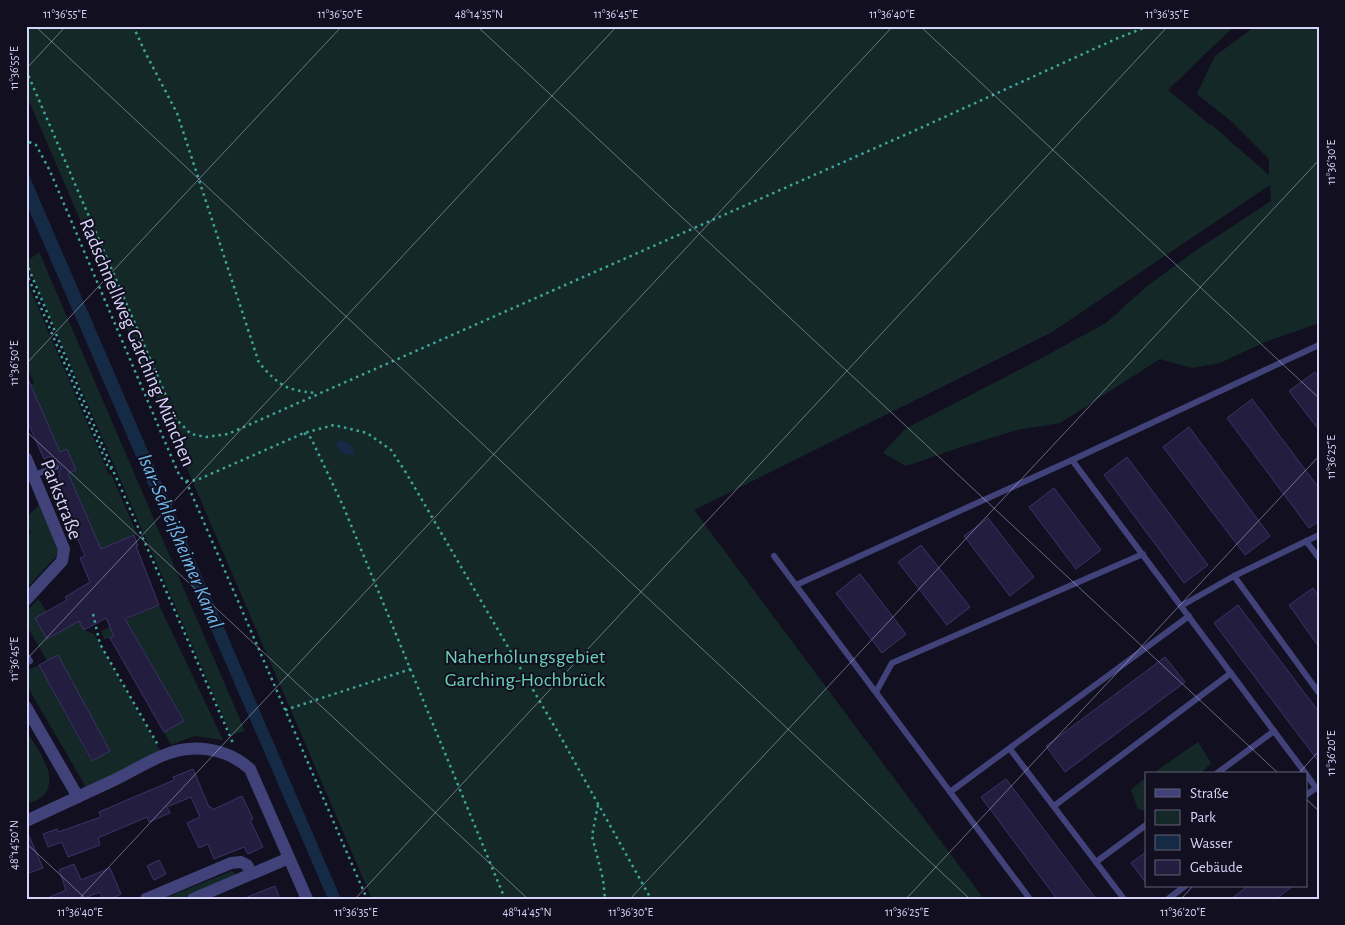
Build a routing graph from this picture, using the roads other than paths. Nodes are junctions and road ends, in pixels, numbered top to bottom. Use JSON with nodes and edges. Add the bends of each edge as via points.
{"nodes":[{"id":1,"x":1319,"y":345,"type":"edge"},
{"id":2,"x":26,"y":458,"type":"edge"},
{"id":3,"x":1072,"y":460,"type":"junction"},
{"id":4,"x":56,"y":467,"type":"dead end"},
{"id":5,"x":34,"y":476,"type":"junction"},
{"id":6,"x":1319,"y":535,"type":"edge"},
{"id":7,"x":1306,"y":541,"type":"junction"},
{"id":8,"x":1143,"y":554,"type":"junction"},
{"id":9,"x":774,"y":556,"type":"dead end"},
{"id":10,"x":1319,"y":558,"type":"edge"},
{"id":11,"x":1234,"y":576,"type":"junction"},
{"id":12,"x":796,"y":585,"type":"junction"},
{"id":13,"x":26,"y":600,"type":"edge"},
{"id":14,"x":1181,"y":606,"type":"junction"},
{"id":15,"x":1189,"y":616,"type":"junction"},
{"id":16,"x":26,"y":655,"type":"edge"},
{"id":17,"x":26,"y":663,"type":"edge"},
{"id":18,"x":1231,"y":673,"type":"junction"},
{"id":19,"x":876,"y":692,"type":"junction"},
{"id":20,"x":1319,"y":693,"type":"edge"},
{"id":21,"x":26,"y":706,"type":"edge"},
{"id":22,"x":1274,"y":731,"type":"junction"},
{"id":23,"x":1010,"y":749,"type":"junction"},
{"id":24,"x":1219,"y":772,"type":"edge"},
{"id":25,"x":1305,"y":772,"type":"edge"},
{"id":26,"x":1308,"y":776,"type":"edge"},
{"id":27,"x":1318,"y":787,"type":"edge"},
{"id":28,"x":950,"y":792,"type":"junction"},
{"id":29,"x":78,"y":797,"type":"junction"},
{"id":30,"x":1054,"y":806,"type":"junction"},
{"id":31,"x":26,"y":821,"type":"edge"},
{"id":32,"x":1145,"y":826,"type":"edge"},
{"id":33,"x":289,"y":858,"type":"junction"},
{"id":34,"x":1096,"y":862,"type":"junction"},
{"id":35,"x":251,"y":874,"type":"junction"},
{"id":36,"x":1182,"y":888,"type":"edge"},
{"id":37,"x":146,"y":899,"type":"edge"},
{"id":38,"x":194,"y":899,"type":"edge"},
{"id":39,"x":307,"y":899,"type":"edge"},
{"id":40,"x":1030,"y":899,"type":"edge"},
{"id":41,"x":1124,"y":899,"type":"edge"},
{"id":42,"x":1168,"y":899,"type":"edge"}],
"edges":[{"from":1,"to":3,"type":"lane"},
{"from":2,"to":5,"type":"street","name":"Parkstraße"},
{"from":3,"to":8,"type":"lane"},
{"from":3,"to":12,"type":"lane"},
{"from":4,"to":5,"type":"lane"},
{"from":5,"to":13,"type":"street","name":"Parkstraße","via":[[64,549],[62,561]]},
{"from":6,"to":7,"type":"lane"},
{"from":7,"to":10,"type":"lane"},
{"from":7,"to":11,"type":"lane"},
{"from":8,"to":14,"type":"lane"},
{"from":8,"to":19,"type":"lane","via":[[892,662]]},
{"from":9,"to":12,"type":"lane"},
{"from":11,"to":14,"type":"lane"},
{"from":11,"to":20,"type":"lane"},
{"from":12,"to":19,"type":"lane"},
{"from":14,"to":15,"type":"lane"},
{"from":15,"to":18,"type":"lane"},
{"from":15,"to":23,"type":"lane"},
{"from":16,"to":17,"type":"lane","via":[[30,661]]},
{"from":18,"to":22,"type":"lane"},
{"from":18,"to":30,"type":"lane"},
{"from":19,"to":28,"type":"lane"},
{"from":21,"to":29,"type":"street"},
{"from":22,"to":24,"type":"lane"},
{"from":22,"to":25,"type":"lane"},
{"from":23,"to":28,"type":"lane"},
{"from":23,"to":30,"type":"lane"},
{"from":26,"to":27,"type":"lane"},
{"from":28,"to":40,"type":"lane"},
{"from":29,"to":31,"type":"street"},
{"from":29,"to":33,"type":"street","via":[[164,755],[203,748],[225,753],[240,759],[250,769]]},
{"from":30,"to":34,"type":"lane"},
{"from":32,"to":34,"type":"lane"},
{"from":33,"to":35,"type":"street"},
{"from":33,"to":39,"type":"street"},
{"from":34,"to":41,"type":"lane"},
{"from":35,"to":37,"type":"street","via":[[247,865],[241,862],[231,864]]},
{"from":35,"to":38,"type":"street"},
{"from":36,"to":42,"type":"lane"}]}
